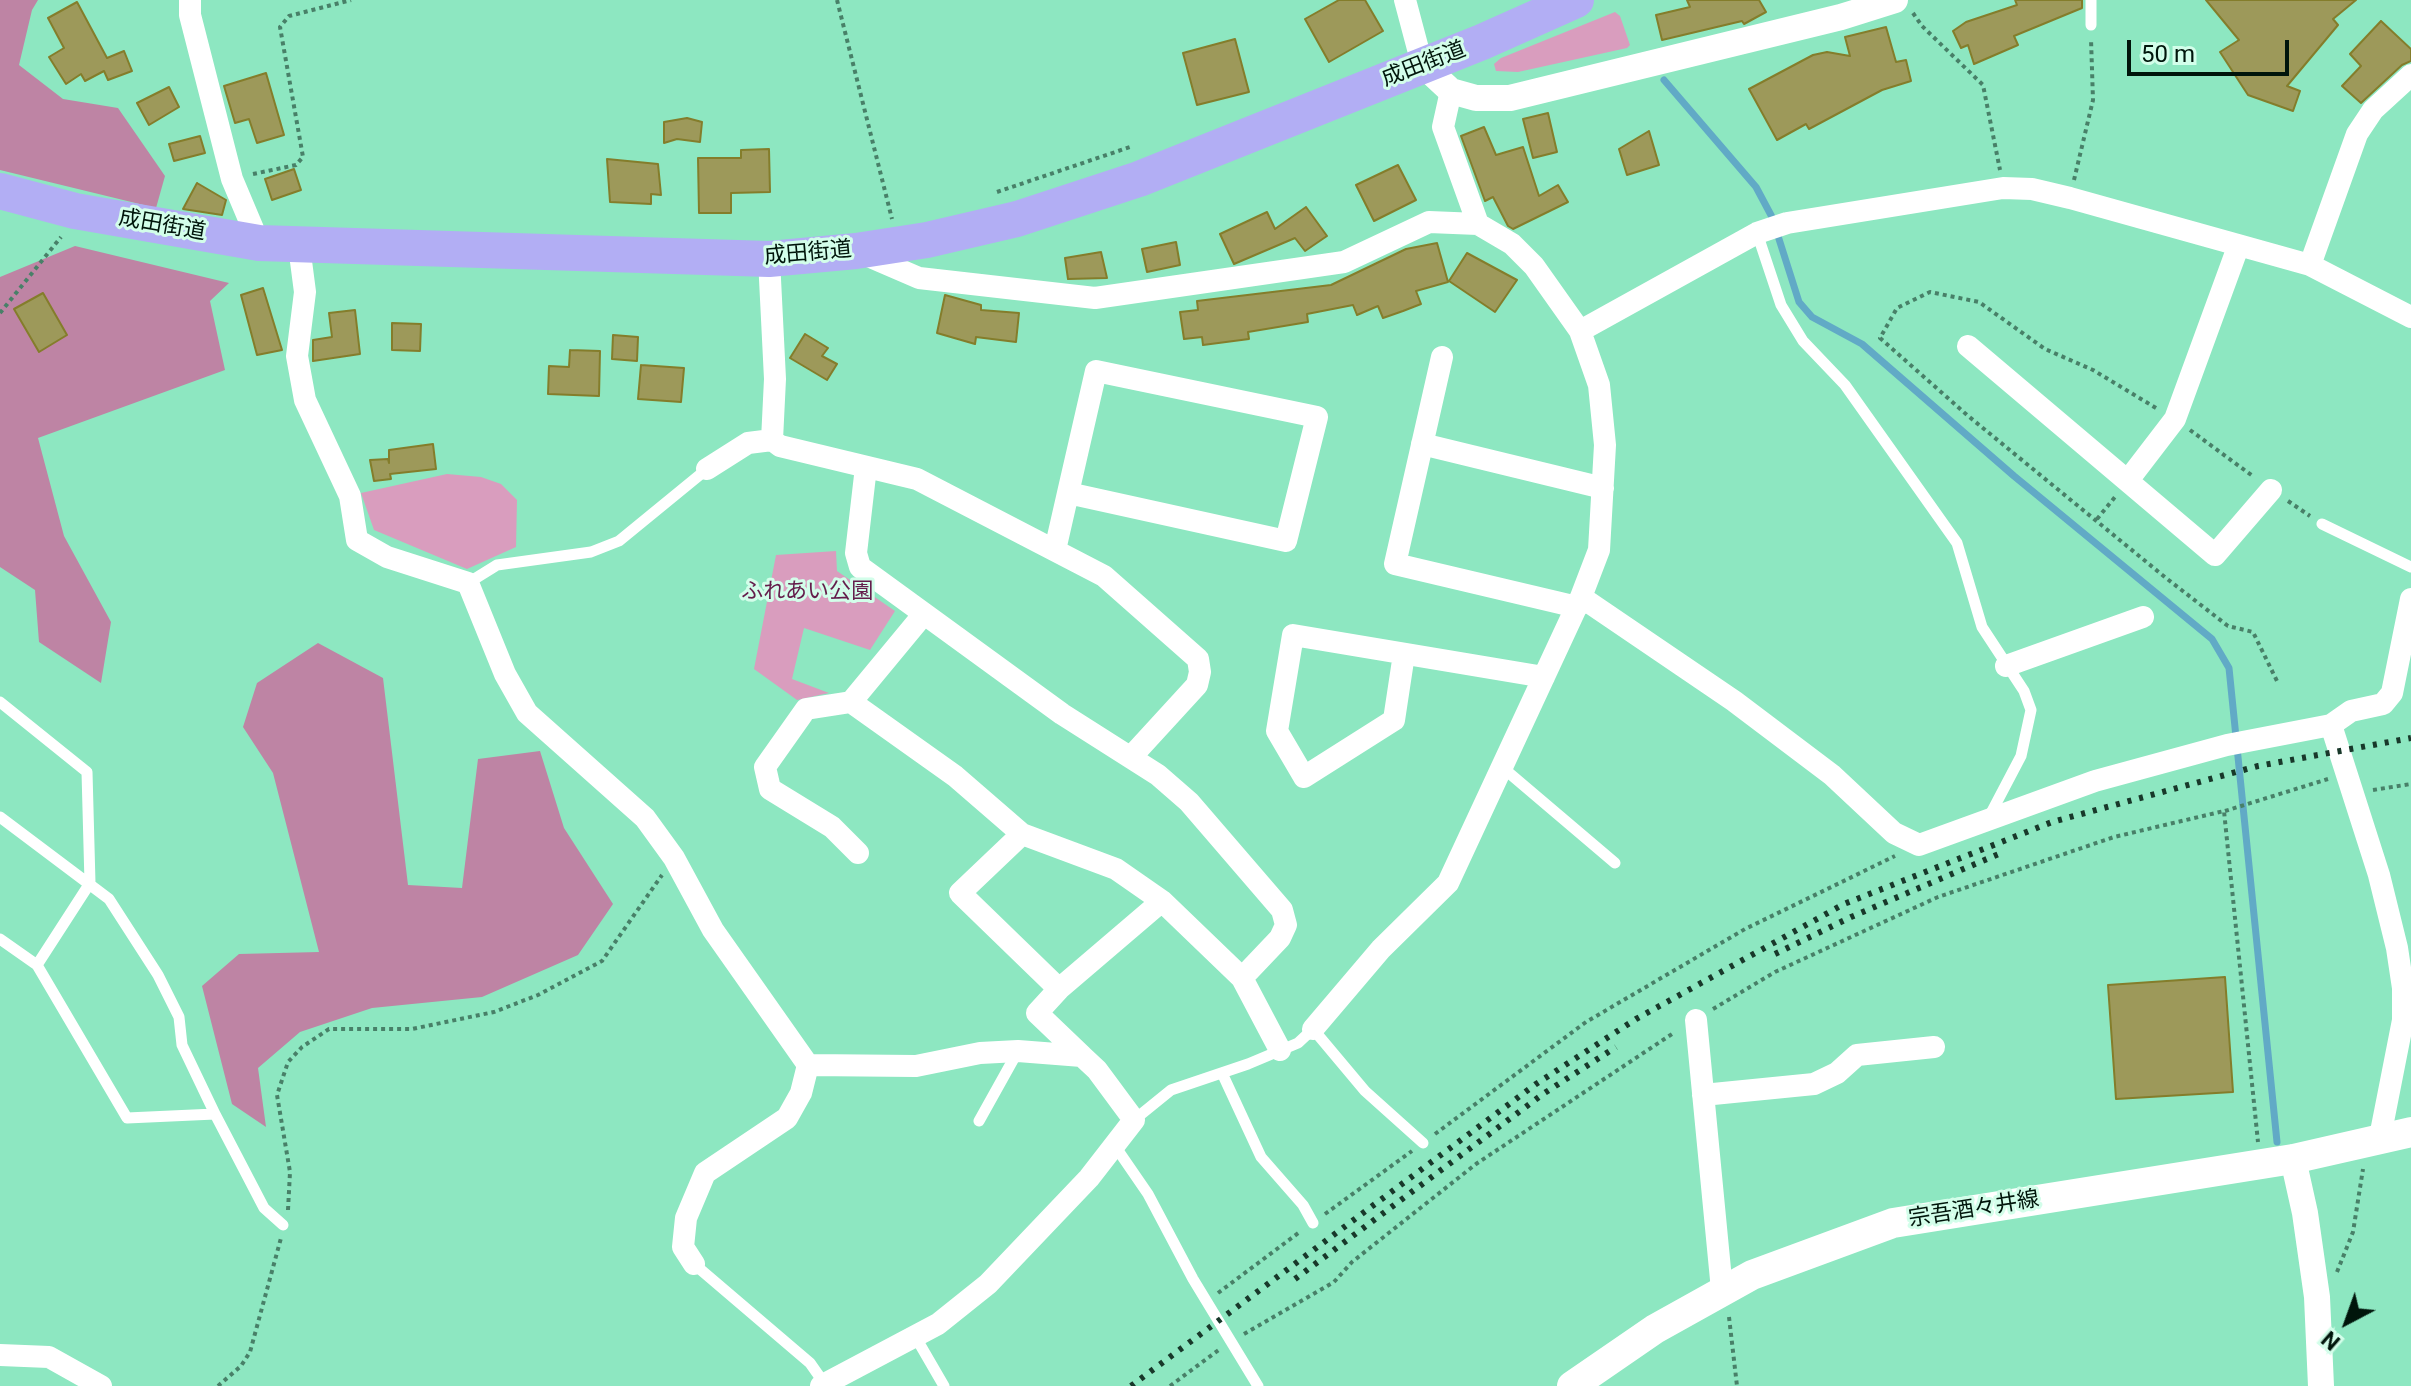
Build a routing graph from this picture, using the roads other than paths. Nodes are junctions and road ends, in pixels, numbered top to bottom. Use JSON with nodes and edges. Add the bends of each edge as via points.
{"nodes":[{"id":1,"x":190,"y":0,"type":"edge"},
{"id":2,"x":1405,"y":0,"type":"edge"},
{"id":3,"x":1576,"y":0,"type":"edge"},
{"id":4,"x":1895,"y":0,"type":"edge"},
{"id":5,"x":2091,"y":0,"type":"edge"},
{"id":6,"x":2091,"y":25,"type":"road end"},
{"id":7,"x":1422,"y":64,"type":"junction"},
{"id":8,"x":2411,"y":75,"type":"edge"},
{"id":9,"x":1451,"y":91,"type":"junction"},
{"id":10,"x":0,"y":191,"type":"edge"},
{"id":11,"x":1478,"y":224,"type":"junction"},
{"id":12,"x":1757,"y":233,"type":"junction"},
{"id":13,"x":259,"y":243,"type":"junction"},
{"id":14,"x":299,"y":246,"type":"junction"},
{"id":15,"x":2238,"y":247,"type":"junction"},
{"id":16,"x":856,"y":251,"type":"junction"},
{"id":17,"x":769,"y":259,"type":"junction"},
{"id":18,"x":2310,"y":265,"type":"junction"},
{"id":19,"x":2411,"y":317,"type":"edge"},
{"id":20,"x":1580,"y":331,"type":"junction"},
{"id":21,"x":1968,"y":346,"type":"dead end"},
{"id":22,"x":1442,"y":357,"type":"dead end"},
{"id":23,"x":772,"y":440,"type":"junction"},
{"id":24,"x":1422,"y":444,"type":"junction"},
{"id":25,"x":866,"y":467,"type":"junction"},
{"id":26,"x":707,"y":469,"type":"joint"},
{"id":27,"x":2129,"y":479,"type":"junction"},
{"id":28,"x":1603,"y":488,"type":"junction"},
{"id":29,"x":2271,"y":490,"type":"road end"},
{"id":30,"x":1068,"y":493,"type":"junction"},
{"id":31,"x":2322,"y":524,"type":"road end"},
{"id":32,"x":1055,"y":550,"type":"junction"},
{"id":33,"x":2411,"y":567,"type":"edge"},
{"id":34,"x":468,"y":583,"type":"junction"},
{"id":35,"x":2411,"y":599,"type":"edge"},
{"id":36,"x":1579,"y":602,"type":"junction"},
{"id":37,"x":923,"y":615,"type":"junction"},
{"id":38,"x":2143,"y":617,"type":"dead end"},
{"id":39,"x":1404,"y":654,"type":"junction"},
{"id":40,"x":2006,"y":666,"type":"junction"},
{"id":41,"x":1544,"y":677,"type":"junction"},
{"id":42,"x":0,"y":702,"type":"edge"},
{"id":43,"x":851,"y":702,"type":"junction"},
{"id":44,"x":2331,"y":725,"type":"junction"},
{"id":45,"x":1131,"y":757,"type":"junction"},
{"id":46,"x":1502,"y":767,"type":"junction"},
{"id":47,"x":0,"y":817,"type":"edge"},
{"id":48,"x":1988,"y":817,"type":"junction"},
{"id":49,"x":1022,"y":834,"type":"junction"},
{"id":50,"x":858,"y":853,"type":"dead end"},
{"id":51,"x":1615,"y":863,"type":"dead end"},
{"id":52,"x":90,"y":883,"type":"junction"},
{"id":53,"x":1162,"y":901,"type":"junction"},
{"id":54,"x":0,"y":939,"type":"edge"},
{"id":55,"x":37,"y":965,"type":"junction"},
{"id":56,"x":1242,"y":978,"type":"junction"},
{"id":57,"x":1059,"y":989,"type":"junction"},
{"id":58,"x":1696,"y":1020,"type":"road end"},
{"id":59,"x":1313,"y":1029,"type":"junction"},
{"id":60,"x":1934,"y":1047,"type":"dead end"},
{"id":61,"x":1280,"y":1050,"type":"junction"},
{"id":62,"x":1018,"y":1051,"type":"junction"},
{"id":63,"x":1082,"y":1056,"type":"junction"},
{"id":64,"x":808,"y":1065,"type":"junction"},
{"id":65,"x":1222,"y":1073,"type":"junction"},
{"id":66,"x":1703,"y":1095,"type":"junction"},
{"id":67,"x":215,"y":1114,"type":"junction"},
{"id":68,"x":1134,"y":1120,"type":"junction"},
{"id":69,"x":979,"y":1121,"type":"dead end"},
{"id":70,"x":2411,"y":1132,"type":"edge"},
{"id":71,"x":1423,"y":1143,"type":"road end"},
{"id":72,"x":1115,"y":1146,"type":"junction"},
{"id":73,"x":2378,"y":1151,"type":"junction"},
{"id":74,"x":2293,"y":1159,"type":"junction"},
{"id":75,"x":1313,"y":1223,"type":"road end"},
{"id":76,"x":283,"y":1225,"type":"road end"},
{"id":77,"x":694,"y":1264,"type":"joint"},
{"id":78,"x":1722,"y":1290,"type":"junction"},
{"id":79,"x":915,"y":1336,"type":"junction"},
{"id":80,"x":0,"y":1355,"type":"edge"},
{"id":81,"x":823,"y":1385,"type":"edge"},
{"id":82,"x":101,"y":1386,"type":"edge"},
{"id":83,"x":944,"y":1386,"type":"edge"},
{"id":84,"x":1258,"y":1386,"type":"edge"},
{"id":85,"x":1572,"y":1386,"type":"edge"},
{"id":86,"x":2321,"y":1386,"type":"edge"}],
"edges":[{"from":1,"to":13,"type":"street","via":[[232,179]]},
{"from":2,"to":7,"type":"street"},
{"from":3,"to":7,"type":"highway","name":"成田街道"},
{"from":4,"to":9,"type":"street","via":[[1510,98],[1476,98]]},
{"from":5,"to":6,"type":"lane"},
{"from":7,"to":9,"type":"street"},
{"from":7,"to":16,"type":"highway","name":"成田街道","via":[[1139,179],[1017,219],[889,227]]},
{"from":8,"to":18,"type":"street","via":[[2373,110],[2357,134]]},
{"from":9,"to":11,"type":"street","via":[[1443,127]]},
{"from":10,"to":13,"type":"highway","name":"成田街道","via":[[75,211]]},
{"from":11,"to":16,"type":"street","via":[[1429,222],[1344,262],[1095,298],[919,278]]},
{"from":11,"to":20,"type":"street","via":[[1512,244],[1534,266]]},
{"from":12,"to":15,"type":"street","via":[[1787,223],[2003,188],[2070,198]]},
{"from":12,"to":20,"type":"street"},
{"from":12,"to":40,"type":"lane","via":[[1781,305],[1803,341],[1845,385],[1957,543],[1982,627]]},
{"from":13,"to":14,"type":"highway","name":"成田街道"},
{"from":14,"to":17,"type":"highway","name":"成田街道"},
{"from":14,"to":34,"type":"street","via":[[305,292],[297,356],[305,400],[350,496],[357,540],[387,557]]},
{"from":15,"to":18,"type":"street"},
{"from":15,"to":27,"type":"street","via":[[2175,419]]},
{"from":16,"to":17,"type":"highway","name":"成田街道"},
{"from":17,"to":23,"type":"street","via":[[775,379]]},
{"from":18,"to":19,"type":"street"},
{"from":20,"to":28,"type":"street","via":[[1599,385]]},
{"from":21,"to":27,"type":"street"},
{"from":22,"to":24,"type":"street"},
{"from":23,"to":25,"type":"street"},
{"from":23,"to":26,"type":"street","via":[[748,443]]},
{"from":24,"to":28,"type":"street"},
{"from":24,"to":36,"type":"street","via":[[1395,564]]},
{"from":25,"to":32,"type":"street","via":[[917,479]]},
{"from":25,"to":37,"type":"street","via":[[856,553],[860,567]]},
{"from":26,"to":34,"type":"lane","via":[[619,541],[591,552],[497,565]]},
{"from":27,"to":29,"type":"street","via":[[2215,555]]},
{"from":28,"to":36,"type":"street","via":[[1599,550]]},
{"from":30,"to":30,"type":"street","via":[[1096,371],[1317,417],[1286,541]]},
{"from":30,"to":32,"type":"street"},
{"from":31,"to":33,"type":"lane"},
{"from":32,"to":45,"type":"street","via":[[1104,576],[1198,659],[1197,685]]},
{"from":34,"to":64,"type":"street","via":[[527,713],[645,818],[674,858],[713,930]]},
{"from":35,"to":44,"type":"street","via":[[2392,693],[2383,704],[2351,711]]},
{"from":36,"to":41,"type":"street"},
{"from":36,"to":48,"type":"street","via":[[1734,701],[1832,775],[1894,833],[1919,845]]},
{"from":37,"to":43,"type":"street"},
{"from":37,"to":45,"type":"street"},
{"from":38,"to":40,"type":"street"},
{"from":39,"to":39,"type":"street","via":[[1293,635],[1277,731],[1304,777],[1394,720]]},
{"from":39,"to":41,"type":"street"},
{"from":40,"to":48,"type":"lane","via":[[2031,710],[2021,756]]},
{"from":41,"to":46,"type":"street"},
{"from":42,"to":52,"type":"lane","via":[[87,772]]},
{"from":43,"to":49,"type":"street","via":[[955,776]]},
{"from":43,"to":50,"type":"street","via":[[806,709],[765,767],[770,789],[832,827]]},
{"from":44,"to":48,"type":"street","via":[[2227,745]]},
{"from":44,"to":73,"type":"street","via":[[2379,875],[2403,988],[2403,1020]]},
{"from":45,"to":56,"type":"street","via":[[1189,802],[1282,910],[1286,925],[1280,938]]},
{"from":46,"to":51,"type":"lane"},
{"from":46,"to":59,"type":"street","via":[[1448,883],[1381,949]]},
{"from":47,"to":52,"type":"lane"},
{"from":49,"to":53,"type":"street","via":[[1116,869]]},
{"from":49,"to":57,"type":"street","via":[[960,893]]},
{"from":52,"to":55,"type":"lane"},
{"from":52,"to":67,"type":"lane","via":[[109,899],[158,975],[179,1017],[182,1045]]},
{"from":53,"to":56,"type":"street"},
{"from":53,"to":57,"type":"street"},
{"from":54,"to":55,"type":"lane"},
{"from":55,"to":67,"type":"lane","via":[[127,1118]]},
{"from":56,"to":61,"type":"street"},
{"from":57,"to":63,"type":"street","via":[[1037,1013]]},
{"from":58,"to":66,"type":"street"},
{"from":59,"to":61,"type":"lane"},
{"from":59,"to":71,"type":"lane","via":[[1365,1091]]},
{"from":60,"to":66,"type":"street","via":[[1857,1055],[1814,1084]]},
{"from":61,"to":65,"type":"lane"},
{"from":62,"to":63,"type":"street"},
{"from":62,"to":64,"type":"street","via":[[916,1066]]},
{"from":62,"to":69,"type":"lane"},
{"from":63,"to":68,"type":"street"},
{"from":64,"to":77,"type":"street","via":[[787,1118],[705,1173],[686,1218],[683,1247]]},
{"from":65,"to":68,"type":"lane","via":[[1171,1090]]},
{"from":65,"to":75,"type":"lane","via":[[1261,1157]]},
{"from":66,"to":78,"type":"street"},
{"from":67,"to":76,"type":"lane","via":[[264,1208]]},
{"from":68,"to":72,"type":"street"},
{"from":70,"to":73,"type":"main road","name":"宗吾酒々井線"},
{"from":72,"to":79,"type":"street","via":[[988,1284]]},
{"from":72,"to":84,"type":"lane"},
{"from":73,"to":74,"type":"main road","name":"宗吾酒々井線"},
{"from":74,"to":78,"type":"main road","name":"宗吾酒々井線","via":[[1893,1223]]},
{"from":74,"to":86,"type":"street","via":[[2317,1297]]},
{"from":77,"to":81,"type":"lane","via":[[810,1363]]},
{"from":78,"to":85,"type":"main road","name":"宗吾酒々井線"},
{"from":79,"to":81,"type":"street"},
{"from":79,"to":83,"type":"lane"},
{"from":80,"to":82,"type":"street","via":[[49,1357]]}]}
